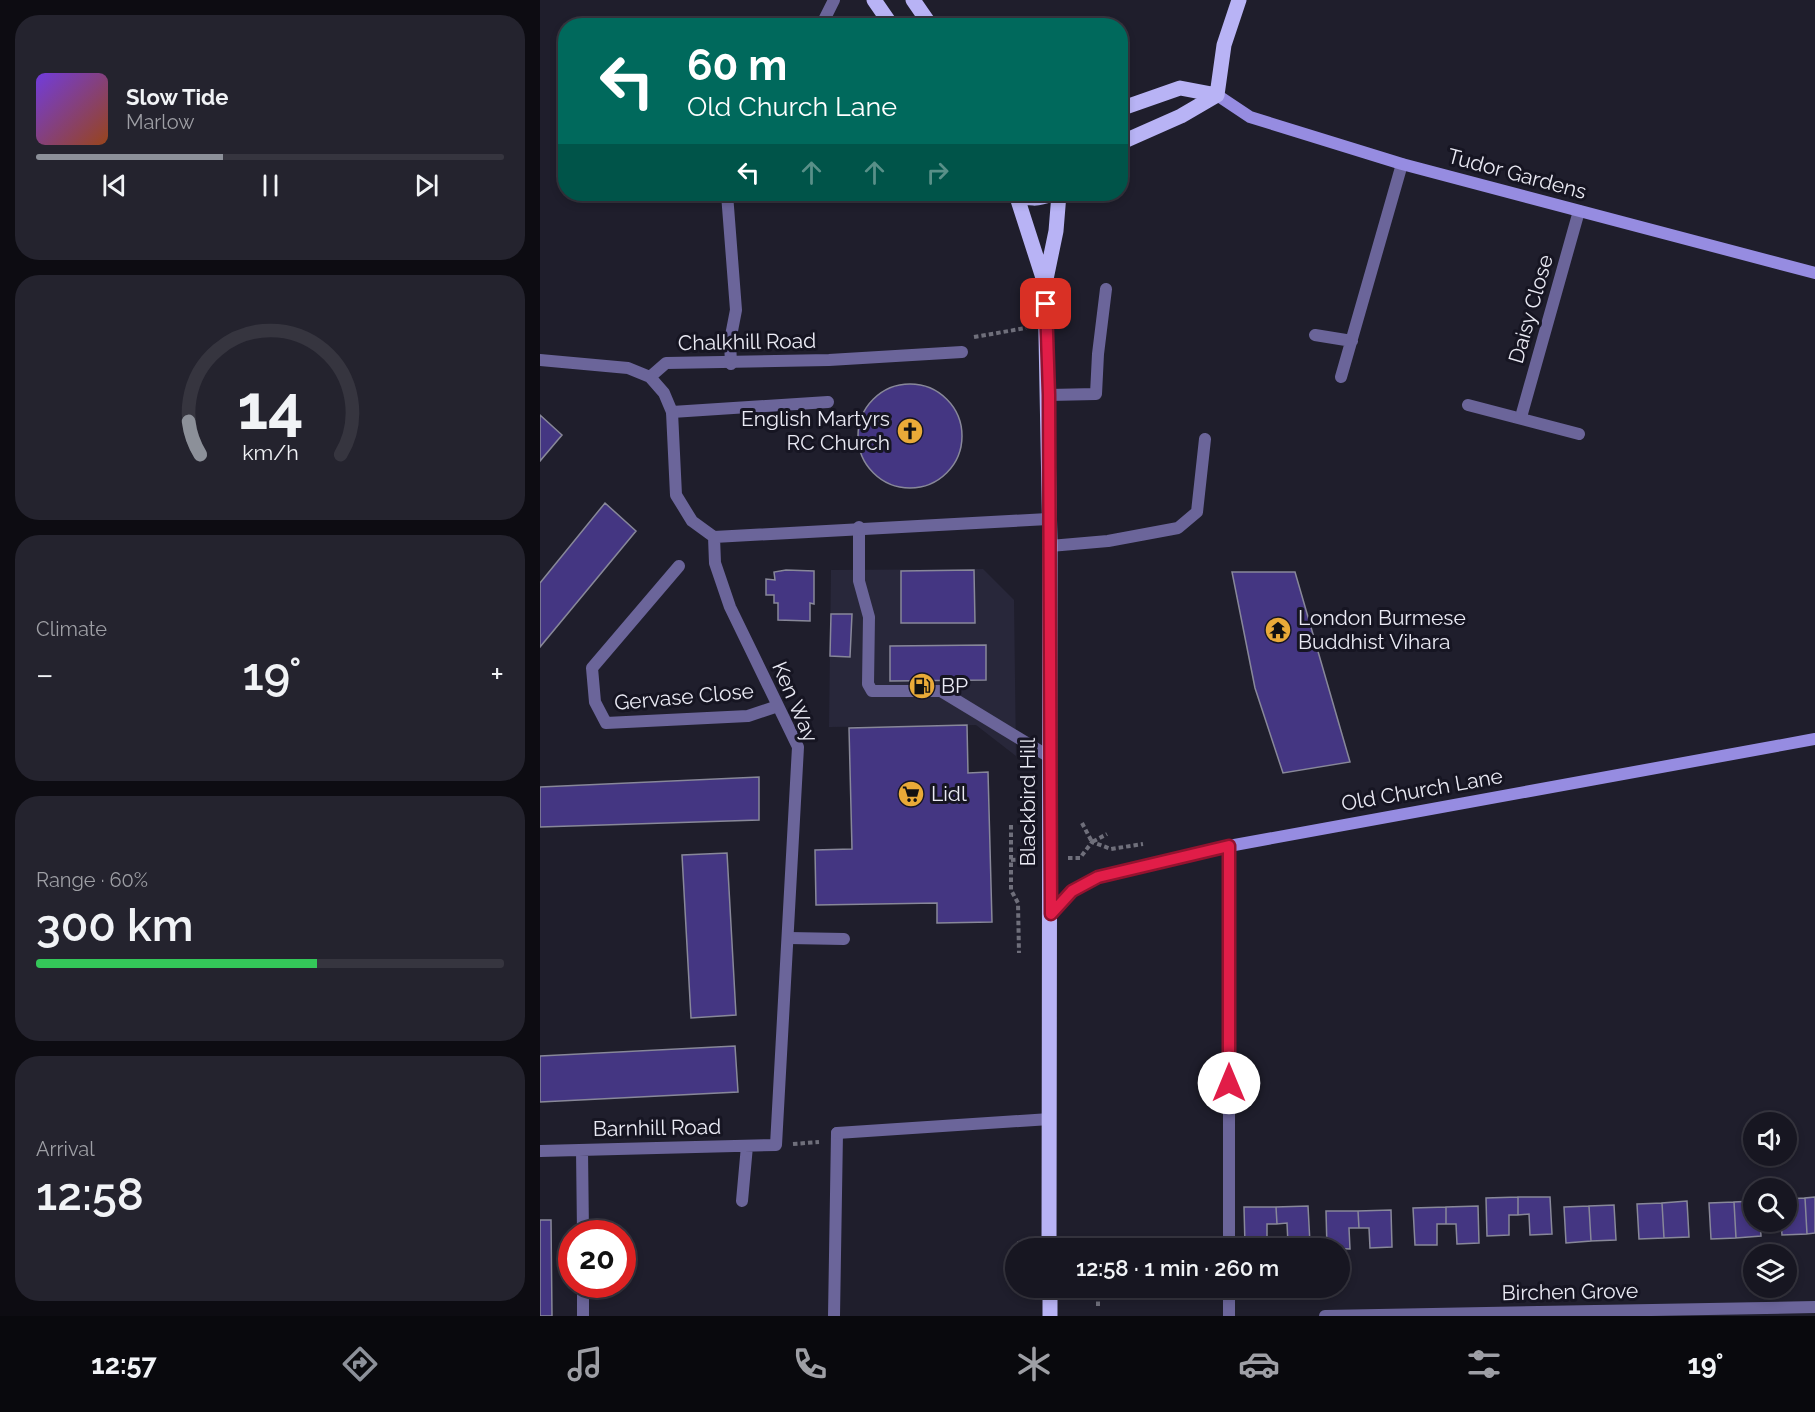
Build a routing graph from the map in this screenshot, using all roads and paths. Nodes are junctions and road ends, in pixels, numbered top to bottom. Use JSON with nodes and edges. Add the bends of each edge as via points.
{"nodes":[{"id":1,"x":834,"y":0,"type":"edge"},
{"id":2,"x":874,"y":0,"type":"edge"},
{"id":3,"x":913,"y":0,"type":"edge"},
{"id":4,"x":1239,"y":0,"type":"edge"},
{"id":5,"x":825,"y":18,"type":"edge"},
{"id":6,"x":886,"y":18,"type":"edge"},
{"id":7,"x":925,"y":18,"type":"edge"},
{"id":8,"x":1217,"y":95,"type":"junction"},
{"id":9,"x":1128,"y":106,"type":"edge"},
{"id":10,"x":1128,"y":139,"type":"edge"},
{"id":11,"x":1402,"y":164,"type":"junction"},
{"id":12,"x":727,"y":201,"type":"edge"},
{"id":13,"x":1018,"y":201,"type":"edge"},
{"id":14,"x":1058,"y":201,"type":"edge"},
{"id":15,"x":1579,"y":211,"type":"junction"},
{"id":16,"x":1815,"y":273,"type":"edge"},
{"id":17,"x":1045,"y":284,"type":"junction"},
{"id":18,"x":1106,"y":289,"type":"dead end"},
{"id":19,"x":1046,"y":324,"type":"junction"},
{"id":20,"x":1315,"y":335,"type":"dead end"},
{"id":21,"x":1352,"y":342,"type":"junction"},
{"id":22,"x":962,"y":352,"type":"joint"},
{"id":23,"x":540,"y":360,"type":"edge"},
{"id":24,"x":731,"y":364,"type":"junction"},
{"id":25,"x":1341,"y":376,"type":"dead end"},
{"id":26,"x":650,"y":377,"type":"junction"},
{"id":27,"x":1049,"y":395,"type":"junction"},
{"id":28,"x":828,"y":402,"type":"dead end"},
{"id":29,"x":1468,"y":405,"type":"dead end"},
{"id":30,"x":672,"y":412,"type":"junction"},
{"id":31,"x":1521,"y":417,"type":"junction"},
{"id":32,"x":1579,"y":434,"type":"dead end"},
{"id":33,"x":1205,"y":439,"type":"dead end"},
{"id":34,"x":1048,"y":519,"type":"junction"},
{"id":35,"x":859,"y":527,"type":"junction"},
{"id":36,"x":714,"y":537,"type":"junction"},
{"id":37,"x":1050,"y":546,"type":"junction"},
{"id":38,"x":679,"y":566,"type":"dead end"},
{"id":39,"x":778,"y":706,"type":"junction"},
{"id":40,"x":1815,"y":739,"type":"edge"},
{"id":41,"x":1048,"y":756,"type":"junction"},
{"id":42,"x":1082,"y":823,"type":"dead end"},
{"id":43,"x":1011,"y":825,"type":"dead end"},
{"id":44,"x":1107,"y":834,"type":"dead end"},
{"id":45,"x":1092,"y":842,"type":"junction"},
{"id":46,"x":1149,"y":843,"type":"dead end"},
{"id":47,"x":1229,"y":846,"type":"junction"},
{"id":48,"x":1073,"y":858,"type":"dead end"},
{"id":49,"x":1024,"y":859,"type":"dead end"},
{"id":50,"x":1011,"y":860,"type":"junction"},
{"id":51,"x":1051,"y":914,"type":"junction"},
{"id":52,"x":789,"y":938,"type":"junction"},
{"id":53,"x":844,"y":939,"type":"dead end"},
{"id":54,"x":1019,"y":953,"type":"dead end"},
{"id":55,"x":1050,"y":1119,"type":"junction"},
{"id":56,"x":837,"y":1137,"type":"junction"},
{"id":57,"x":776,"y":1145,"type":"junction"},
{"id":58,"x":747,"y":1146,"type":"junction"},
{"id":59,"x":582,"y":1150,"type":"junction"},
{"id":60,"x":540,"y":1151,"type":"edge"},
{"id":61,"x":742,"y":1201,"type":"dead end"},
{"id":62,"x":583,"y":1220,"type":"edge"},
{"id":63,"x":1049,"y":1238,"type":"edge"},
{"id":64,"x":1229,"y":1238,"type":"edge"},
{"id":65,"x":583,"y":1298,"type":"edge"},
{"id":66,"x":1050,"y":1298,"type":"edge"},
{"id":67,"x":1098,"y":1298,"type":"edge"},
{"id":68,"x":1229,"y":1298,"type":"edge"},
{"id":69,"x":1098,"y":1306,"type":"dead end"},
{"id":70,"x":1815,"y":1307,"type":"edge"},
{"id":71,"x":583,"y":1316,"type":"edge"},
{"id":72,"x":834,"y":1316,"type":"edge"},
{"id":73,"x":1050,"y":1316,"type":"edge"},
{"id":74,"x":1229,"y":1316,"type":"edge"},
{"id":75,"x":1325,"y":1316,"type":"edge"}],
"edges":[{"from":1,"to":5,"type":"street"},
{"from":2,"to":6,"type":"main road"},
{"from":3,"to":7,"type":"main road"},
{"from":4,"to":8,"type":"main road","via":[[1224,45]]},
{"from":8,"to":9,"type":"main road","via":[[1180,88]]},
{"from":8,"to":10,"type":"main road"},
{"from":8,"to":11,"type":"main road","name":"Tudor Gardens","via":[[1250,117]]},
{"from":11,"to":15,"type":"main road","name":"Tudor Gardens"},
{"from":11,"to":21,"type":"street"},
{"from":12,"to":24,"type":"street","via":[[735,310]]},
{"from":13,"to":17,"type":"main road","name":"Blackbird Hill"},
{"from":14,"to":17,"type":"main road","name":"Blackbird Hill"},
{"from":15,"to":16,"type":"main road","name":"Tudor Gardens"},
{"from":15,"to":31,"type":"street","name":"Daisy Close"},
{"from":17,"to":19,"type":"main road","name":"Blackbird Hill"},
{"from":18,"to":27,"type":"street","via":[[1096,394]]},
{"from":19,"to":22,"type":"path","via":[[966,339]]},
{"from":19,"to":27,"type":"main road","name":"Blackbird Hill"},
{"from":20,"to":21,"type":"street"},
{"from":21,"to":25,"type":"street"},
{"from":22,"to":24,"type":"street","name":"Chalkhill Road"},
{"from":23,"to":26,"type":"street","via":[[628,368]]},
{"from":24,"to":26,"type":"street","name":"Chalkhill Road","via":[[666,363]]},
{"from":26,"to":30,"type":"street","via":[[664,393]]},
{"from":27,"to":34,"type":"main road","name":"Blackbird Hill"},
{"from":28,"to":30,"type":"street"},
{"from":29,"to":31,"type":"street"},
{"from":30,"to":36,"type":"street","via":[[676,495],[692,521]]},
{"from":31,"to":32,"type":"street"},
{"from":33,"to":37,"type":"street","via":[[1197,512],[1178,528],[1108,541]]},
{"from":34,"to":35,"type":"street"},
{"from":34,"to":37,"type":"main road","name":"Blackbird Hill"},
{"from":35,"to":36,"type":"street"},
{"from":35,"to":41,"type":"street","via":[[859,581],[868,617],[868,684],[872,691],[941,691]]},
{"from":36,"to":39,"type":"street","name":"Ken Way","via":[[716,563],[730,607]]},
{"from":37,"to":41,"type":"main road","name":"Blackbird Hill"},
{"from":38,"to":39,"type":"street","name":"Gervase Close","via":[[592,668],[595,702],[606,723],[748,716]]},
{"from":39,"to":52,"type":"street","name":"Ken Way","via":[[798,747]]},
{"from":40,"to":47,"type":"main road","name":"Old Church Lane"},
{"from":41,"to":51,"type":"main road","name":"Blackbird Hill"},
{"from":42,"to":45,"type":"path"},
{"from":43,"to":50,"type":"path"},
{"from":44,"to":45,"type":"path"},
{"from":45,"to":46,"type":"path","via":[[1111,849]]},
{"from":45,"to":48,"type":"path","via":[[1080,858]]},
{"from":47,"to":51,"type":"main road","name":"Old Church Lane","via":[[1098,877],[1072,891]]},
{"from":47,"to":64,"type":"street"},
{"from":49,"to":50,"type":"path"},
{"from":50,"to":54,"type":"path","via":[[1011,890],[1018,903]]},
{"from":51,"to":55,"type":"main road","name":"Blackbird Hill"},
{"from":52,"to":53,"type":"street"},
{"from":52,"to":57,"type":"street","name":"Ken Way"},
{"from":55,"to":56,"type":"street"},
{"from":55,"to":63,"type":"main road","name":"Blackbird Hill"},
{"from":56,"to":57,"type":"path"},
{"from":56,"to":72,"type":"street"},
{"from":57,"to":58,"type":"street","name":"Barnhill Road"},
{"from":58,"to":59,"type":"street","name":"Barnhill Road"},
{"from":58,"to":61,"type":"street"},
{"from":59,"to":60,"type":"street","name":"Barnhill Road"},
{"from":59,"to":62,"type":"street"},
{"from":65,"to":71,"type":"street"},
{"from":66,"to":73,"type":"main road"},
{"from":67,"to":69,"type":"path"},
{"from":68,"to":74,"type":"street"},
{"from":70,"to":75,"type":"street","name":"Birchen Grove"}]}
